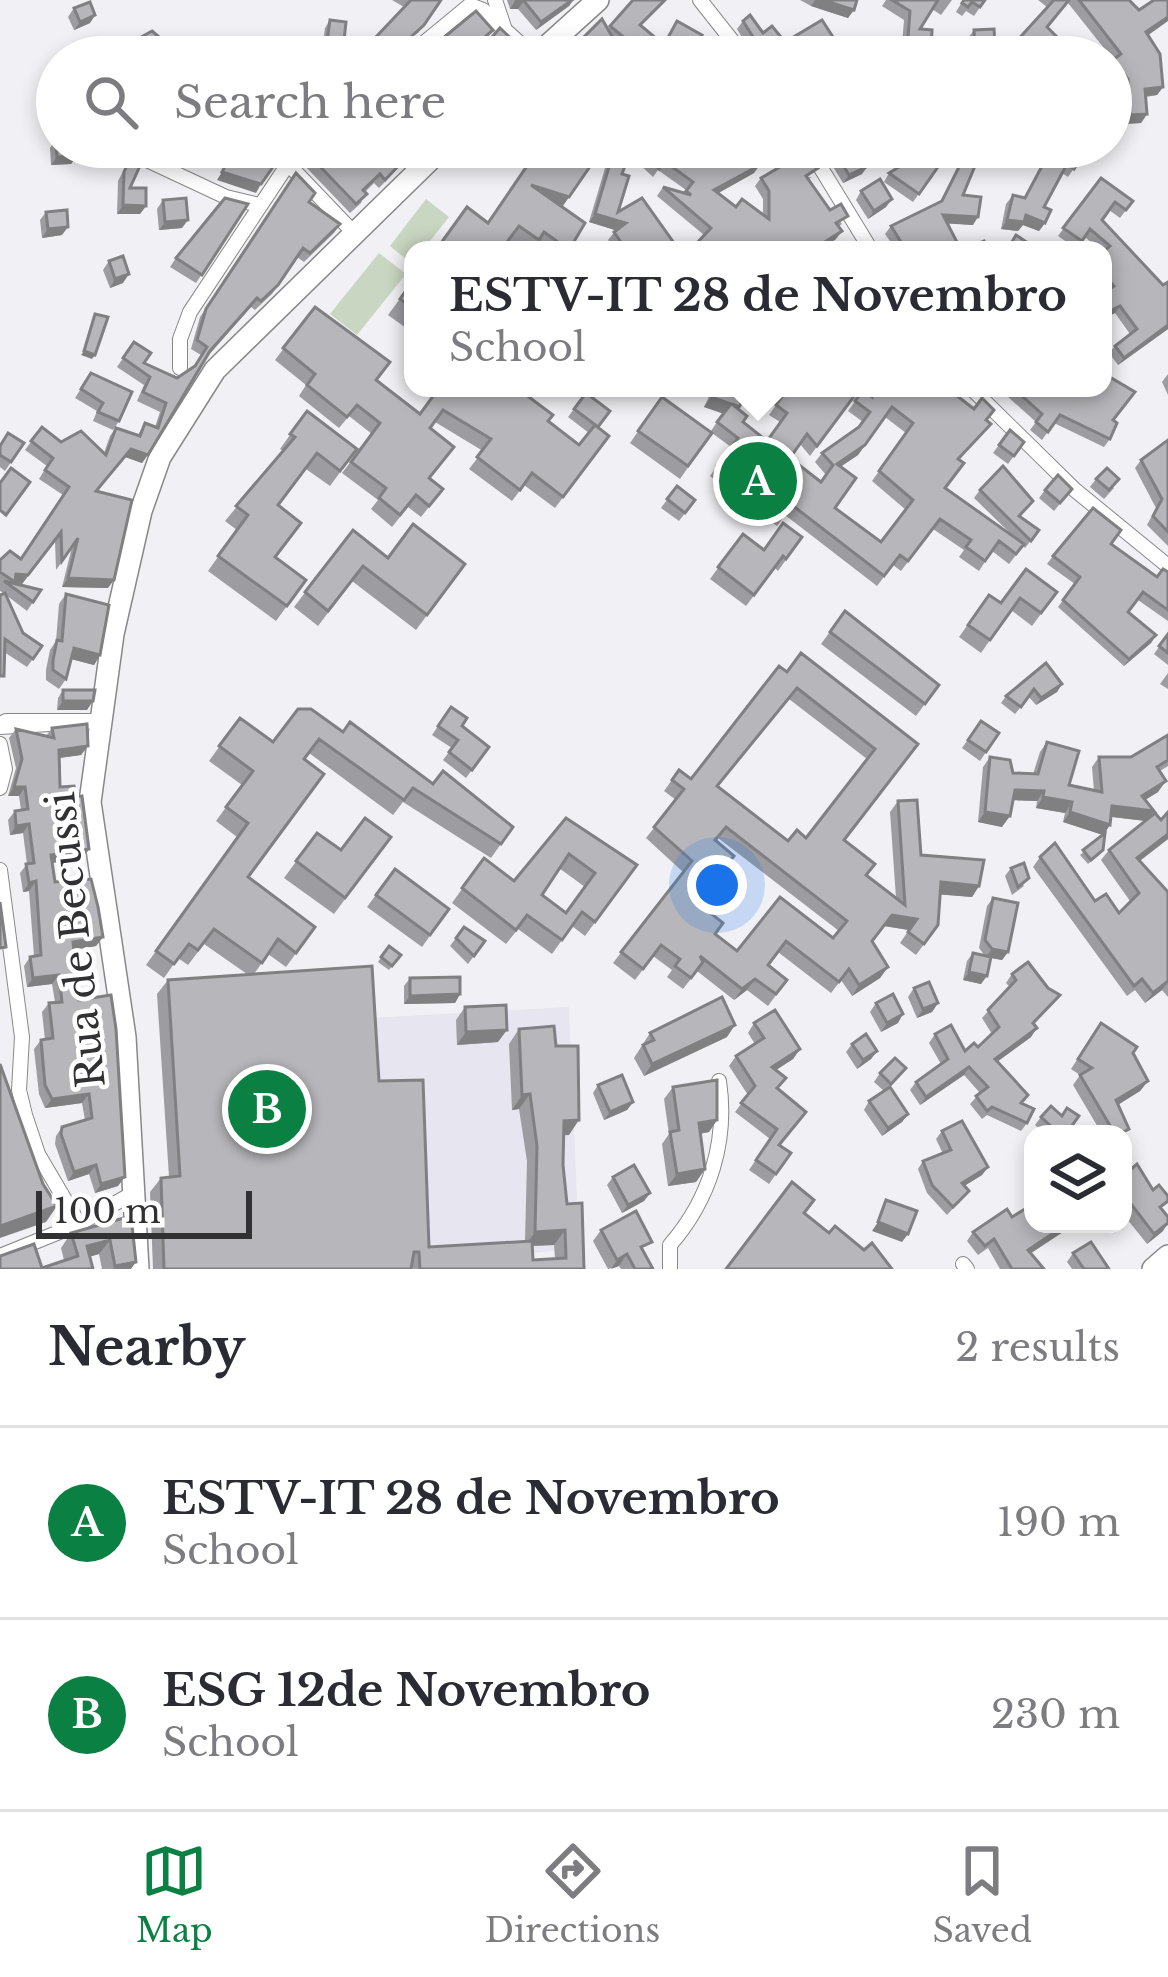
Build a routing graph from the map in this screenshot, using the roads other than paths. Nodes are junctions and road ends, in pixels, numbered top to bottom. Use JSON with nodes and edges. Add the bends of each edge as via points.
{"nodes":[{"id":1,"x":598,"y":0,"type":"edge"},
{"id":2,"x":700,"y":0,"type":"edge"},
{"id":3,"x":485,"y":3,"type":"edge"},
{"id":4,"x":430,"y":36,"type":"edge"},
{"id":5,"x":513,"y":36,"type":"edge"},
{"id":6,"x":558,"y":36,"type":"edge"},
{"id":7,"x":728,"y":36,"type":"edge"},
{"id":8,"x":164,"y":168,"type":"edge"},
{"id":9,"x":285,"y":168,"type":"edge"},
{"id":10,"x":292,"y":168,"type":"edge"},
{"id":11,"x":422,"y":168,"type":"edge"},
{"id":12,"x":821,"y":168,"type":"edge"},
{"id":13,"x":259,"y":205,"type":"junction"},
{"id":14,"x":355,"y":234,"type":"junction"},
{"id":15,"x":865,"y":241,"type":"edge"},
{"id":16,"x":180,"y":368,"type":"dead end"},
{"id":17,"x":980,"y":397,"type":"edge"},
{"id":18,"x":1168,"y":566,"type":"edge"},
{"id":19,"x":0,"y":726,"type":"edge"},
{"id":20,"x":0,"y":744,"type":"edge"},
{"id":21,"x":0,"y":788,"type":"edge"},
{"id":22,"x":0,"y":870,"type":"edge"},
{"id":23,"x":718,"y":1082,"type":"edge"},
{"id":24,"x":0,"y":1088,"type":"edge"},
{"id":25,"x":135,"y":1192,"type":"junction"},
{"id":26,"x":79,"y":1223,"type":"junction"},
{"id":27,"x":0,"y":1256,"type":"edge"},
{"id":28,"x":1168,"y":1256,"type":"edge"},
{"id":29,"x":138,"y":1269,"type":"edge"},
{"id":30,"x":670,"y":1269,"type":"edge"},
{"id":31,"x":1153,"y":1269,"type":"edge"}],
"edges":[{"from":1,"to":6,"type":"street"},
{"from":2,"to":7,"type":"street"},
{"from":3,"to":4,"type":"street","via":[[458,10]]},
{"from":3,"to":5,"type":"street"},
{"from":8,"to":13,"type":"street"},
{"from":9,"to":13,"type":"street"},
{"from":10,"to":14,"type":"street"},
{"from":11,"to":14,"type":"street","name":"Rua de Becussi"},
{"from":12,"to":15,"type":"street"},
{"from":13,"to":16,"type":"street","via":[[184,325]]},
{"from":14,"to":25,"type":"street","name":"Rua de Becussi","via":[[215,370],[160,457],[136,531],[90,802],[119,985]]},
{"from":17,"to":18,"type":"street"},
{"from":19,"to":19,"type":"street","via":[[6,721],[98,721]]},
{"from":20,"to":21,"type":"street"},
{"from":22,"to":26,"type":"street","via":[[22,1037],[19,1090],[38,1154]]},
{"from":23,"to":30,"type":"street","via":[[724,1116],[711,1175],[697,1215],[670,1245]]},
{"from":24,"to":26,"type":"street","via":[[42,1196]]},
{"from":25,"to":26,"type":"street"},
{"from":25,"to":29,"type":"street","name":"Rua de Becussi"},
{"from":26,"to":27,"type":"street"},
{"from":28,"to":31,"type":"street"}]}
